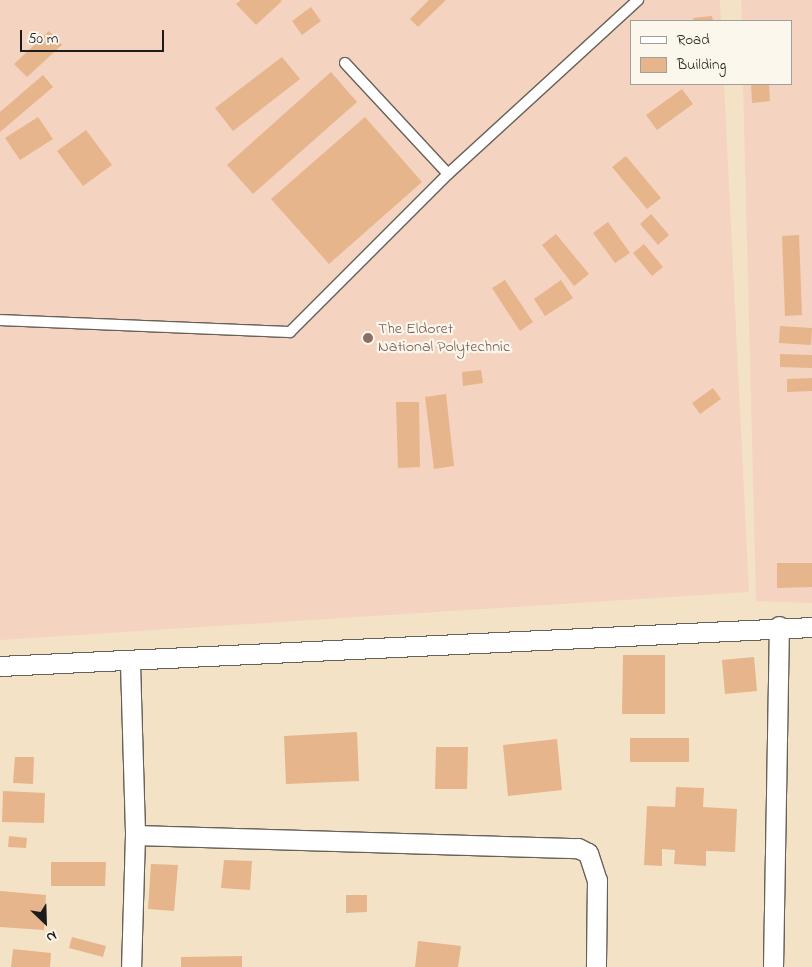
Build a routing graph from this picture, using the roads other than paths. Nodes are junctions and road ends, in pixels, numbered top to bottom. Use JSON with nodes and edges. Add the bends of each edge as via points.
{"nodes":[{"id":1,"x":638,"y":0,"type":"edge"},
{"id":2,"x":345,"y":63,"type":"dead end"},
{"id":3,"x":448,"y":174,"type":"junction"},
{"id":4,"x":0,"y":320,"type":"edge"},
{"id":5,"x":779,"y":626,"type":"junction"},
{"id":6,"x":812,"y":627,"type":"edge"},
{"id":7,"x":130,"y":663,"type":"junction"},
{"id":8,"x":0,"y":666,"type":"edge"},
{"id":9,"x":135,"y":835,"type":"junction"},
{"id":10,"x":131,"y":967,"type":"edge"},
{"id":11,"x":596,"y":967,"type":"edge"},
{"id":12,"x":773,"y":967,"type":"edge"}],
"edges":[{"from":1,"to":3,"type":"lane"},
{"from":2,"to":3,"type":"lane"},
{"from":3,"to":4,"type":"lane","via":[[290,332]]},
{"from":5,"to":6,"type":"street"},
{"from":5,"to":7,"type":"street"},
{"from":5,"to":12,"type":"street"},
{"from":7,"to":8,"type":"street"},
{"from":7,"to":9,"type":"street"},
{"from":9,"to":10,"type":"street"},
{"from":9,"to":11,"type":"street","via":[[578,848],[588,853],[596,880]]}]}
